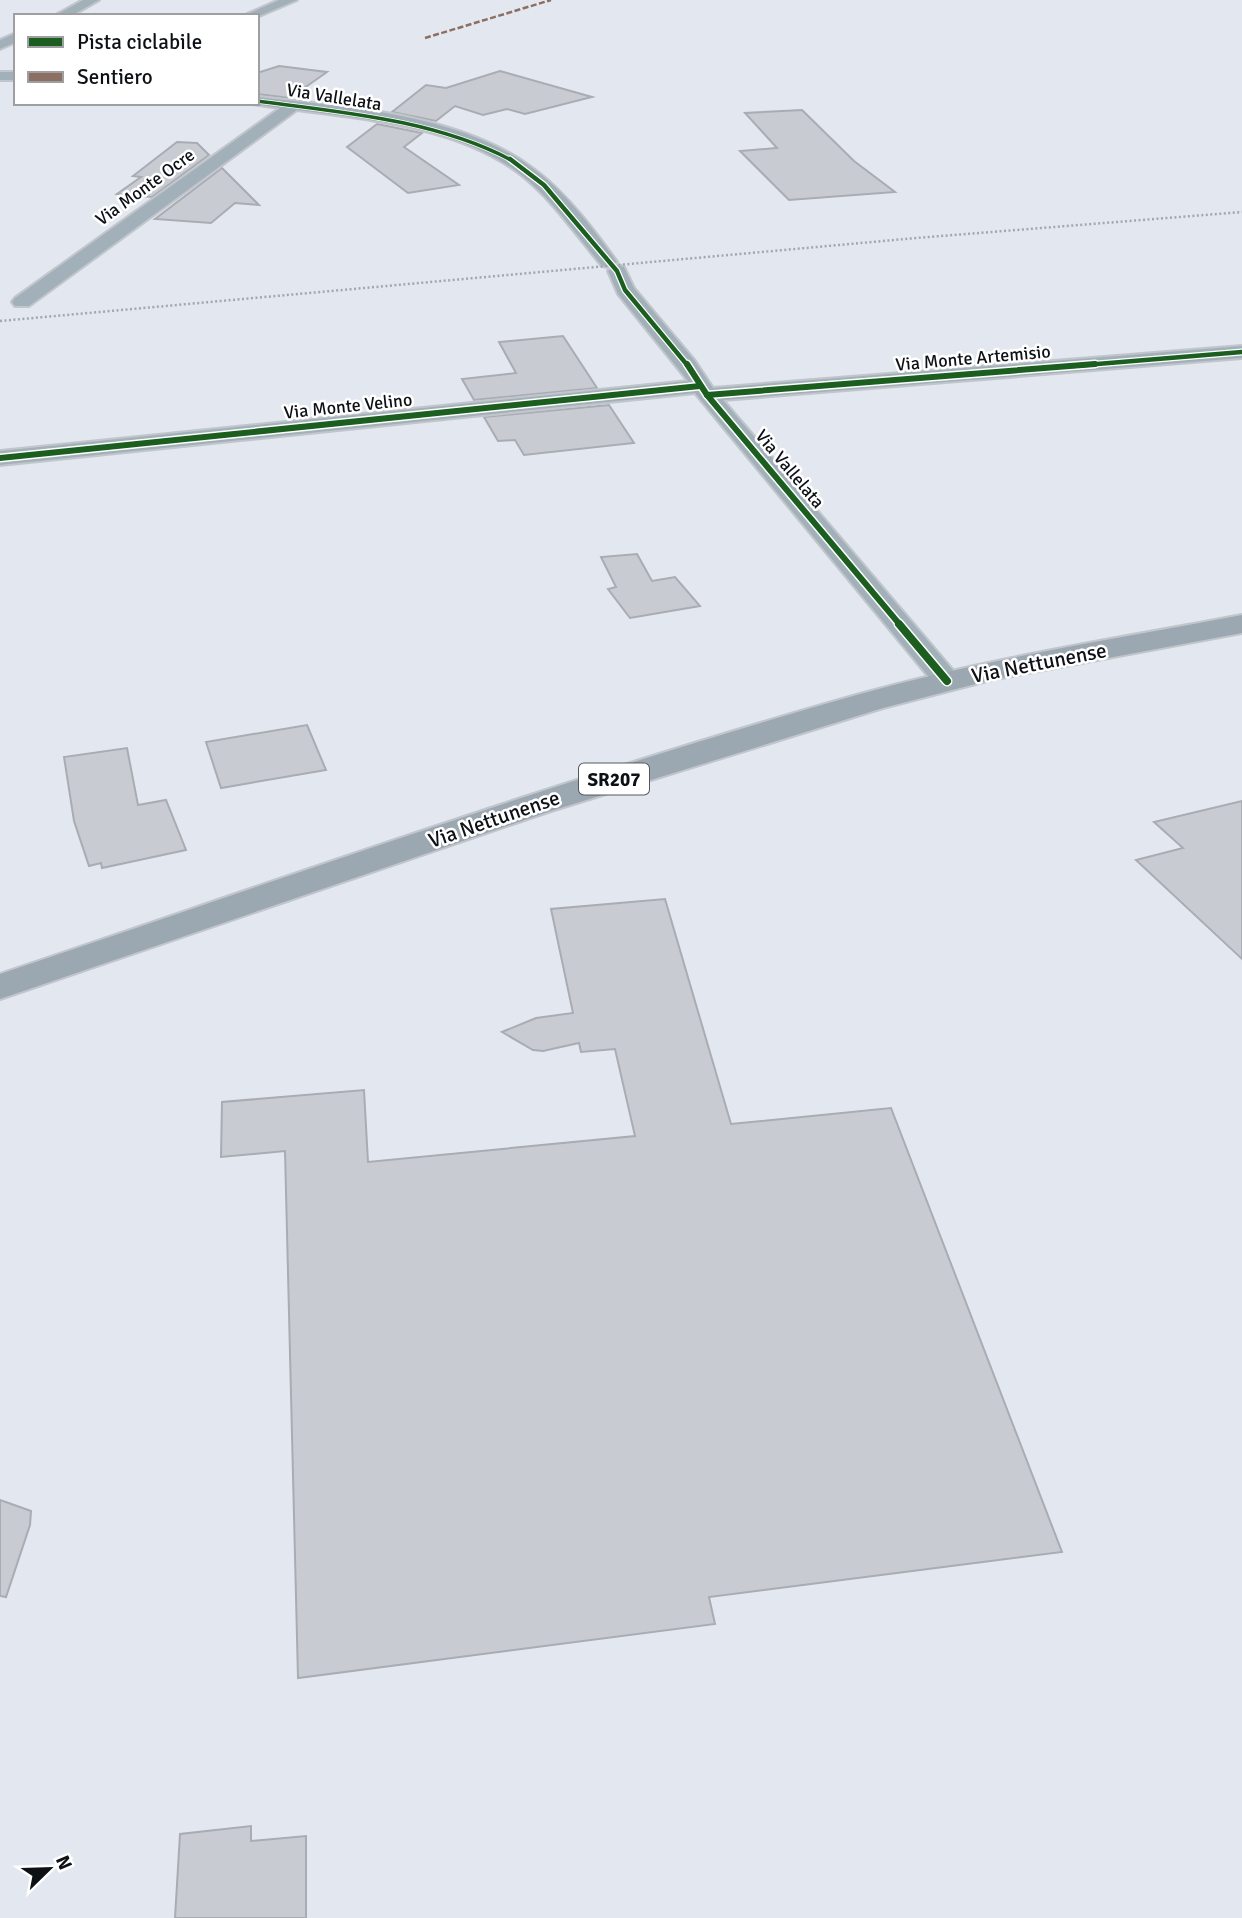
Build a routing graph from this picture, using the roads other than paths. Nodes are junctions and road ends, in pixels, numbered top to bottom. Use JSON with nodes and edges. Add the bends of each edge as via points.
{"nodes":[{"id":1,"x":93,"y":0,"type":"edge"},
{"id":2,"x":292,"y":0,"type":"edge"},
{"id":3,"x":64,"y":14,"type":"edge"},
{"id":4,"x":254,"y":14,"type":"edge"},
{"id":5,"x":259,"y":101,"type":"edge"},
{"id":6,"x":293,"y":106,"type":"junction"},
{"id":7,"x":22,"y":302,"type":"dead end"},
{"id":8,"x":1242,"y":352,"type":"edge"},
{"id":9,"x":703,"y":390,"type":"junction"},
{"id":10,"x":0,"y":458,"type":"edge"},
{"id":11,"x":1242,"y":624,"type":"edge"},
{"id":12,"x":947,"y":681,"type":"junction"},
{"id":13,"x":0,"y":987,"type":"edge"}],
"edges":[{"from":1,"to":3,"type":"street"},
{"from":2,"to":4,"type":"street"},
{"from":5,"to":6,"type":"street","name":"Via Vallelata"},
{"from":6,"to":7,"type":"street","name":"Via Monte Ocre"},
{"from":6,"to":9,"type":"street","name":"Via Vallelata","via":[[421,128],[511,160],[544,186],[612,267]]},
{"from":8,"to":9,"type":"street","name":"Via Monte Artemisio"},
{"from":9,"to":10,"type":"street","name":"Via Monte Velino"},
{"from":9,"to":12,"type":"street","name":"Via Vallelata"},
{"from":11,"to":12,"type":"main road","name":"Via Nettunense","number":"SR207"},
{"from":12,"to":13,"type":"main road","name":"Via Nettunense","number":"SR207","via":[[587,788]]}]}
